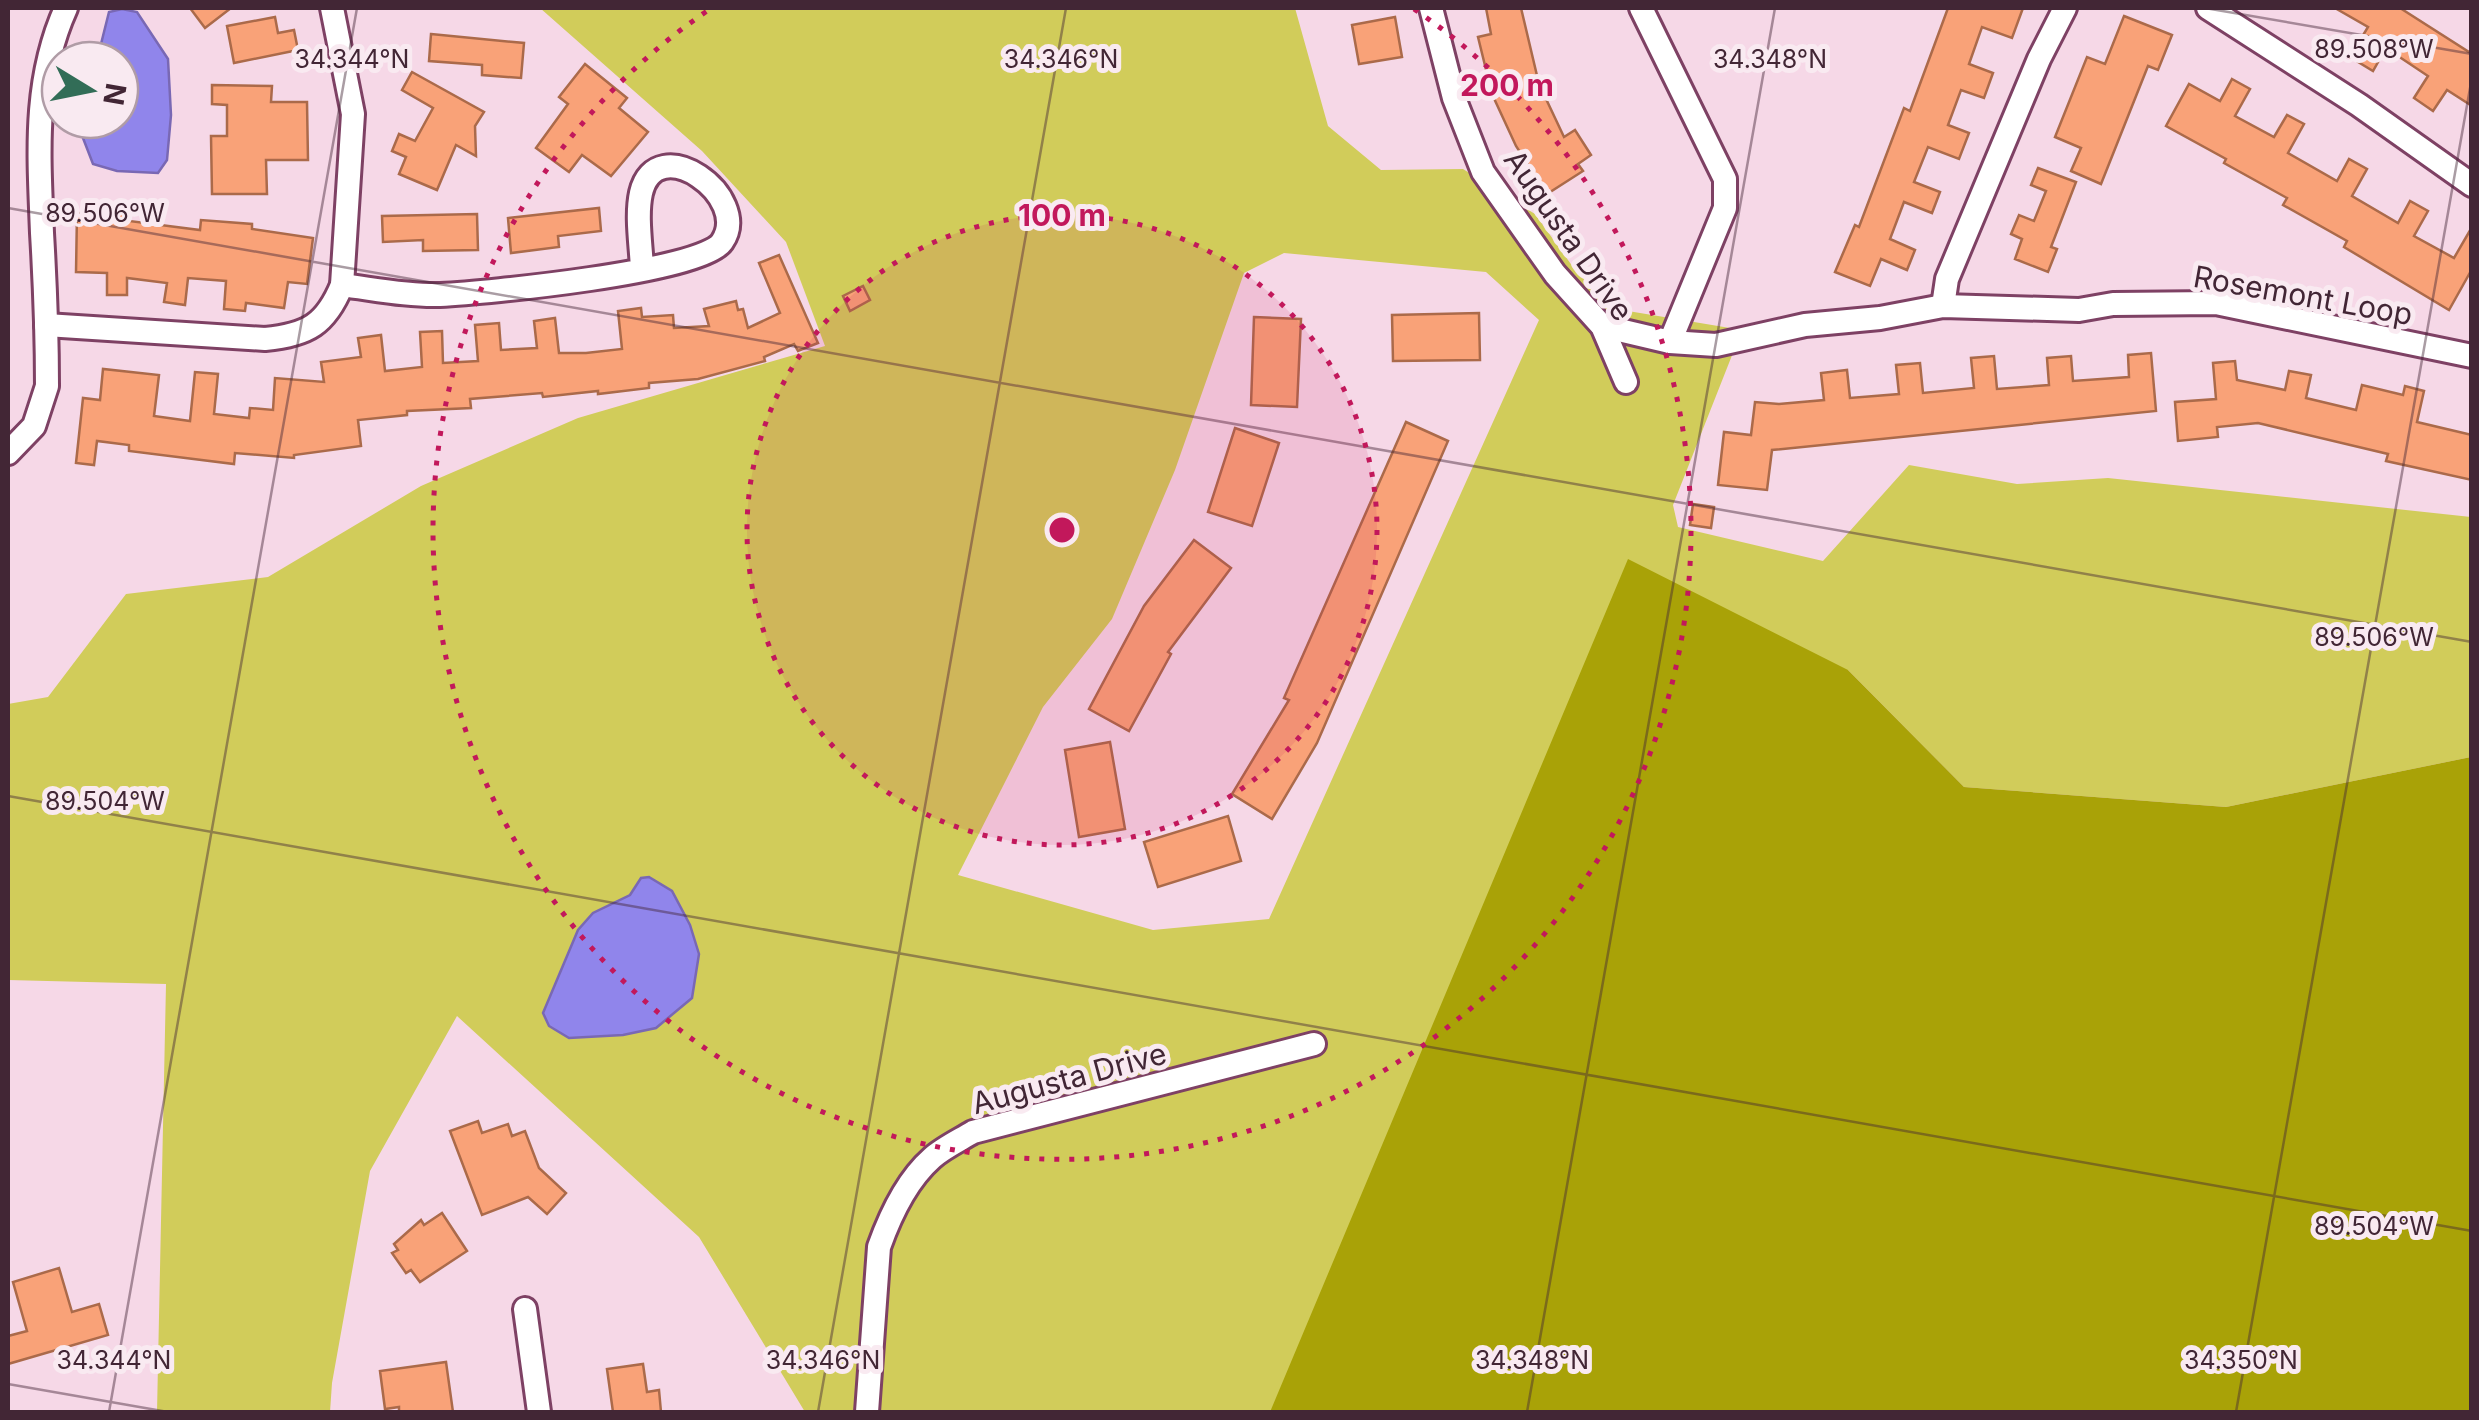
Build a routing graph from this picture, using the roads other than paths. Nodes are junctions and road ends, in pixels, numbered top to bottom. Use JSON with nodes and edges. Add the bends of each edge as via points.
{"nodes":[{"id":1,"x":66,"y":8,"type":"edge"},
{"id":2,"x":332,"y":8,"type":"edge"},
{"id":3,"x":1430,"y":8,"type":"edge"},
{"id":4,"x":1641,"y":8,"type":"edge"},
{"id":5,"x":2065,"y":8,"type":"edge"},
{"id":6,"x":2208,"y":8,"type":"edge"},
{"id":7,"x":2472,"y":185,"type":"edge"},
{"id":8,"x":642,"y":269,"type":"junction"},
{"id":9,"x":342,"y":284,"type":"junction"},
{"id":10,"x":1943,"y":306,"type":"junction"},
{"id":11,"x":46,"y":324,"type":"junction"},
{"id":12,"x":1602,"y":326,"type":"junction"},
{"id":13,"x":1670,"y":342,"type":"junction"},
{"id":14,"x":2472,"y":356,"type":"edge"},
{"id":15,"x":1626,"y":382,"type":"dead end"},
{"id":16,"x":8,"y":453,"type":"edge"},
{"id":17,"x":1314,"y":1044,"type":"dead end"},
{"id":18,"x":524,"y":1310,"type":"dead end"},
{"id":19,"x":539,"y":1412,"type":"edge"},
{"id":20,"x":867,"y":1412,"type":"edge"}],
"edges":[{"from":1,"to":11,"type":"street","via":[[42,78],[38,130]]},
{"from":2,"to":9,"type":"street","via":[[352,114]]},
{"from":3,"to":12,"type":"street","name":"Augusta Drive","via":[[1454,98],[1484,172],[1555,274]]},
{"from":4,"to":13,"type":"street","via":[[1725,179],[1724,208]]},
{"from":5,"to":10,"type":"street","via":[[1948,279]]},
{"from":6,"to":7,"type":"street"},
{"from":8,"to":8,"type":"street","via":[[713,252],[730,226],[722,201],[692,172],[673,164],[652,170],[640,196]]},
{"from":8,"to":9,"type":"street","via":[[438,295]]},
{"from":9,"to":11,"type":"street","via":[[321,321],[286,337]]},
{"from":10,"to":13,"type":"street","name":"Rosemont Loop","via":[[1716,345]]},
{"from":10,"to":14,"type":"street","name":"Rosemont Loop","via":[[2063,310],[2216,303]]},
{"from":11,"to":16,"type":"street","via":[[42,410]]},
{"from":12,"to":13,"type":"street","name":"Rosemont Loop"},
{"from":12,"to":15,"type":"street","name":"Augusta Drive"},
{"from":17,"to":20,"type":"street","name":"Augusta Drive","via":[[973,1132],[932,1158],[908,1188],[880,1247]]},
{"from":18,"to":19,"type":"street"}]}
